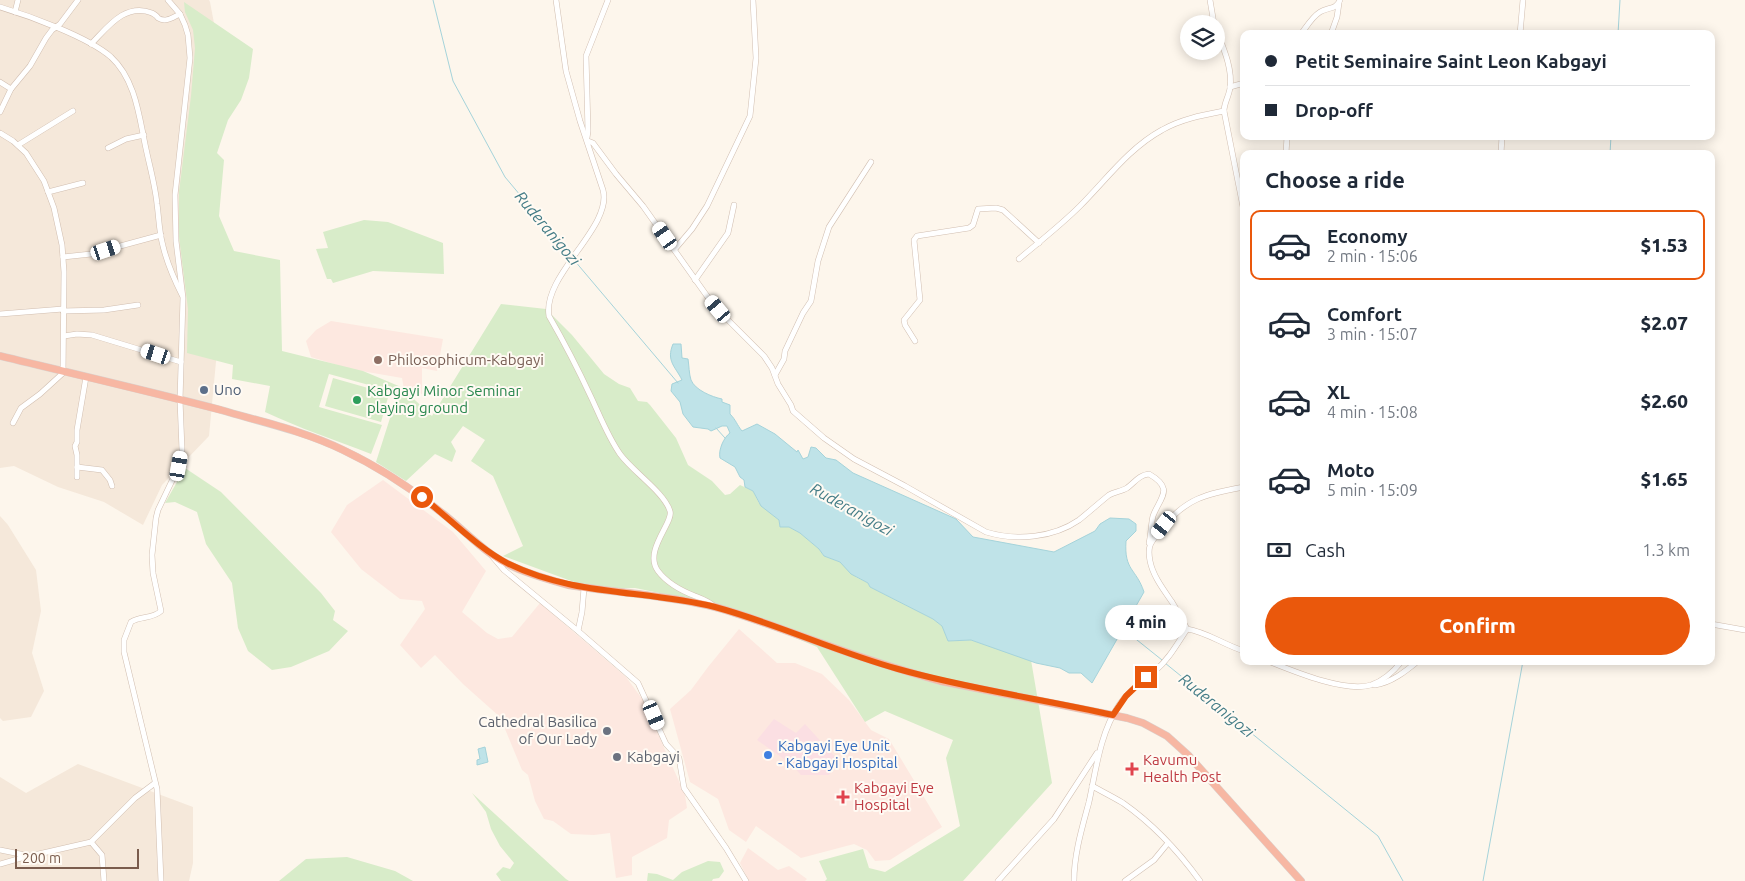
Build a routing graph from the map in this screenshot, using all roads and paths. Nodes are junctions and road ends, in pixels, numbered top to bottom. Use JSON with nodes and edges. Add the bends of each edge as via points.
{"nodes":[{"id":1,"x":18,"y":0,"type":"edge"},
{"id":2,"x":78,"y":0,"type":"edge"},
{"id":3,"x":168,"y":0,"type":"edge"},
{"id":4,"x":556,"y":0,"type":"edge"},
{"id":5,"x":608,"y":0,"type":"edge"},
{"id":6,"x":753,"y":0,"type":"edge"},
{"id":7,"x":1210,"y":0,"type":"edge"},
{"id":8,"x":1523,"y":0,"type":"edge"},
{"id":9,"x":1340,"y":2,"type":"edge"},
{"id":10,"x":0,"y":7,"type":"edge"},
{"id":11,"x":15,"y":12,"type":"junction"},
{"id":12,"x":180,"y":14,"type":"junction"},
{"id":13,"x":1212,"y":15,"type":"edge"},
{"id":14,"x":56,"y":27,"type":"junction"},
{"id":15,"x":1304,"y":30,"type":"edge"},
{"id":16,"x":1332,"y":30,"type":"edge"},
{"id":17,"x":1520,"y":30,"type":"edge"},
{"id":18,"x":90,"y":44,"type":"junction"},
{"id":19,"x":1225,"y":54,"type":"edge"},
{"id":20,"x":0,"y":82,"type":"edge"},
{"id":21,"x":1240,"y":84,"type":"edge"},
{"id":22,"x":1230,"y":86,"type":"junction"},
{"id":23,"x":11,"y":89,"type":"junction"},
{"id":24,"x":73,"y":111,"type":"dead end"},
{"id":25,"x":0,"y":112,"type":"edge"},
{"id":26,"x":1224,"y":112,"type":"junction"},
{"id":27,"x":0,"y":132,"type":"edge"},
{"id":28,"x":144,"y":135,"type":"junction"},
{"id":29,"x":587,"y":140,"type":"junction"},
{"id":30,"x":18,"y":145,"type":"junction"},
{"id":31,"x":108,"y":148,"type":"dead end"},
{"id":32,"x":871,"y":162,"type":"dead end"},
{"id":33,"x":83,"y":183,"type":"dead end"},
{"id":34,"x":48,"y":192,"type":"junction"},
{"id":35,"x":1240,"y":192,"type":"edge"},
{"id":36,"x":734,"y":206,"type":"dead end"},
{"id":37,"x":161,"y":235,"type":"junction"},
{"id":38,"x":1038,"y":243,"type":"junction"},
{"id":39,"x":675,"y":249,"type":"junction"},
{"id":40,"x":63,"y":257,"type":"junction"},
{"id":41,"x":1019,"y":259,"type":"dead end"},
{"id":42,"x":695,"y":280,"type":"junction"},
{"id":43,"x":183,"y":298,"type":"junction"},
{"id":44,"x":138,"y":305,"type":"dead end"},
{"id":45,"x":63,"y":310,"type":"junction"},
{"id":46,"x":0,"y":314,"type":"edge"},
{"id":47,"x":64,"y":336,"type":"junction"},
{"id":48,"x":915,"y":341,"type":"dead end"},
{"id":49,"x":0,"y":356,"type":"edge"},
{"id":50,"x":181,"y":362,"type":"junction"},
{"id":51,"x":64,"y":373,"type":"junction"},
{"id":52,"x":775,"y":374,"type":"junction"},
{"id":53,"x":86,"y":377,"type":"junction"},
{"id":54,"x":180,"y":400,"type":"junction"},
{"id":55,"x":12,"y":423,"type":"dead end"},
{"id":56,"x":77,"y":467,"type":"junction"},
{"id":57,"x":77,"y":477,"type":"dead end"},
{"id":58,"x":112,"y":486,"type":"dead end"},
{"id":59,"x":1240,"y":488,"type":"edge"},
{"id":60,"x":1149,"y":543,"type":"junction"},
{"id":61,"x":491,"y":554,"type":"junction"},
{"id":62,"x":584,"y":588,"type":"junction"},
{"id":63,"x":715,"y":608,"type":"junction"},
{"id":64,"x":1715,"y":625,"type":"edge"},
{"id":65,"x":1187,"y":629,"type":"junction"},
{"id":66,"x":1745,"y":630,"type":"edge"},
{"id":67,"x":578,"y":631,"type":"junction"},
{"id":68,"x":1240,"y":649,"type":"edge"},
{"id":69,"x":1280,"y":665,"type":"edge"},
{"id":70,"x":1398,"y":665,"type":"edge"},
{"id":71,"x":1412,"y":665,"type":"edge"},
{"id":72,"x":1372,"y":685,"type":"junction"},
{"id":73,"x":1113,"y":715,"type":"junction"},
{"id":74,"x":1100,"y":749,"type":"junction"},
{"id":75,"x":156,"y":783,"type":"junction"},
{"id":76,"x":1092,"y":786,"type":"junction"},
{"id":77,"x":92,"y":842,"type":"junction"},
{"id":78,"x":1168,"y":843,"type":"junction"},
{"id":79,"x":0,"y":850,"type":"edge"},
{"id":80,"x":30,"y":856,"type":"junction"},
{"id":81,"x":0,"y":864,"type":"edge"},
{"id":82,"x":104,"y":881,"type":"edge"},
{"id":83,"x":161,"y":881,"type":"edge"},
{"id":84,"x":746,"y":881,"type":"edge"},
{"id":85,"x":998,"y":881,"type":"edge"},
{"id":86,"x":1074,"y":881,"type":"edge"},
{"id":87,"x":1124,"y":881,"type":"edge"},
{"id":88,"x":1200,"y":881,"type":"edge"},
{"id":89,"x":1301,"y":881,"type":"edge"}],
"edges":[{"from":1,"to":11,"type":"street"},
{"from":2,"to":14,"type":"street"},
{"from":3,"to":12,"type":"street"},
{"from":4,"to":29,"type":"street","via":[[566,71]]},
{"from":5,"to":29,"type":"street","via":[[586,56]]},
{"from":6,"to":39,"type":"street","via":[[756,58],[750,116],[703,212]]},
{"from":7,"to":13,"type":"street"},
{"from":8,"to":17,"type":"street"},
{"from":9,"to":15,"type":"street","via":[[1334,8],[1320,12]]},
{"from":9,"to":16,"type":"street"},
{"from":10,"to":11,"type":"street"},
{"from":11,"to":14,"type":"street"},
{"from":12,"to":18,"type":"street","via":[[165,20],[153,13],[121,15]]},
{"from":12,"to":43,"type":"street","via":[[188,35],[190,58],[175,195],[176,241]]},
{"from":14,"to":18,"type":"street"},
{"from":14,"to":23,"type":"street"},
{"from":18,"to":28,"type":"street","via":[[111,58],[125,75],[139,110]]},
{"from":19,"to":22,"type":"street"},
{"from":20,"to":23,"type":"street"},
{"from":21,"to":22,"type":"street"},
{"from":22,"to":26,"type":"street"},
{"from":23,"to":25,"type":"street"},
{"from":24,"to":30,"type":"street"},
{"from":26,"to":35,"type":"street"},
{"from":26,"to":38,"type":"street","via":[[1192,117],[1162,129],[1128,156],[1080,206]]},
{"from":27,"to":30,"type":"street"},
{"from":28,"to":31,"type":"street"},
{"from":28,"to":37,"type":"street"},
{"from":29,"to":39,"type":"street","via":[[593,143],[644,206]]},
{"from":29,"to":63,"type":"street","via":[[604,199],[600,214],[554,287],[549,316],[619,454],[653,488],[670,511],[670,519],[654,556],[656,568],[674,585],[708,601]]},
{"from":30,"to":34,"type":"street","via":[[32,161]]},
{"from":32,"to":52,"type":"street","via":[[829,227],[818,261],[811,301]]},
{"from":33,"to":34,"type":"street"},
{"from":34,"to":40,"type":"street","via":[[58,222]]},
{"from":36,"to":42,"type":"street","via":[[728,233]]},
{"from":37,"to":40,"type":"street","via":[[91,254]]},
{"from":37,"to":43,"type":"street","via":[[167,262]]},
{"from":38,"to":41,"type":"street"},
{"from":38,"to":48,"type":"street","via":[[1006,212],[996,208],[978,209],[969,228],[917,236],[914,243],[920,300],[904,320]]},
{"from":39,"to":42,"type":"street"},
{"from":40,"to":45,"type":"street"},
{"from":42,"to":52,"type":"street","via":[[726,318],[764,356]]},
{"from":43,"to":50,"type":"street"},
{"from":44,"to":45,"type":"street","via":[[104,310]]},
{"from":45,"to":46,"type":"street"},
{"from":45,"to":47,"type":"street"},
{"from":47,"to":50,"type":"street","via":[[92,335]]},
{"from":47,"to":51,"type":"street"},
{"from":49,"to":51,"type":"highway"},
{"from":50,"to":54,"type":"street"},
{"from":51,"to":53,"type":"highway"},
{"from":51,"to":55,"type":"street","via":[[29,400]]},
{"from":52,"to":60,"type":"street","via":[[793,411],[824,438],[867,467],[994,535],[1034,537],[1064,527],[1078,521],[1112,494],[1126,489],[1142,474],[1149,474],[1162,484],[1165,492],[1153,518]]},
{"from":53,"to":54,"type":"highway"},
{"from":53,"to":56,"type":"street","via":[[74,446]]},
{"from":54,"to":61,"type":"highway","via":[[311,436],[372,464],[422,497]]},
{"from":54,"to":75,"type":"street","via":[[182,450],[179,466],[158,510],[154,530],[152,555],[161,611],[131,622],[123,646]]},
{"from":56,"to":57,"type":"street"},
{"from":56,"to":58,"type":"street","via":[[102,470]]},
{"from":59,"to":60,"type":"street","via":[[1211,494],[1185,505]]},
{"from":60,"to":65,"type":"street","via":[[1150,563],[1156,577]]},
{"from":61,"to":62,"type":"highway","via":[[551,580]]},
{"from":61,"to":67,"type":"street","via":[[504,570]]},
{"from":62,"to":63,"type":"highway"},
{"from":62,"to":67,"type":"street"},
{"from":63,"to":73,"type":"highway","via":[[940,681]]},
{"from":64,"to":66,"type":"street"},
{"from":65,"to":68,"type":"street","via":[[1197,630]]},
{"from":65,"to":73,"type":"street","via":[[1171,655],[1137,684]]},
{"from":67,"to":84,"type":"street","via":[[638,683],[666,744],[679,758],[684,788]]},
{"from":69,"to":72,"type":"street","via":[[1327,681],[1359,687]]},
{"from":70,"to":72,"type":"street"},
{"from":71,"to":72,"type":"street","via":[[1383,684]]},
{"from":73,"to":74,"type":"street"},
{"from":73,"to":89,"type":"highway","via":[[1143,723],[1179,746]]},
{"from":74,"to":76,"type":"street"},
{"from":74,"to":85,"type":"street","via":[[1054,819]]},
{"from":75,"to":77,"type":"street","via":[[135,798]]},
{"from":75,"to":83,"type":"street"},
{"from":76,"to":78,"type":"street","via":[[1123,803]]},
{"from":76,"to":86,"type":"street","via":[[1076,857]]},
{"from":77,"to":80,"type":"street"},
{"from":77,"to":82,"type":"street","via":[[102,855]]},
{"from":78,"to":87,"type":"street","via":[[1154,860]]},
{"from":78,"to":88,"type":"street"},
{"from":79,"to":80,"type":"street"},
{"from":80,"to":81,"type":"street"}]}
